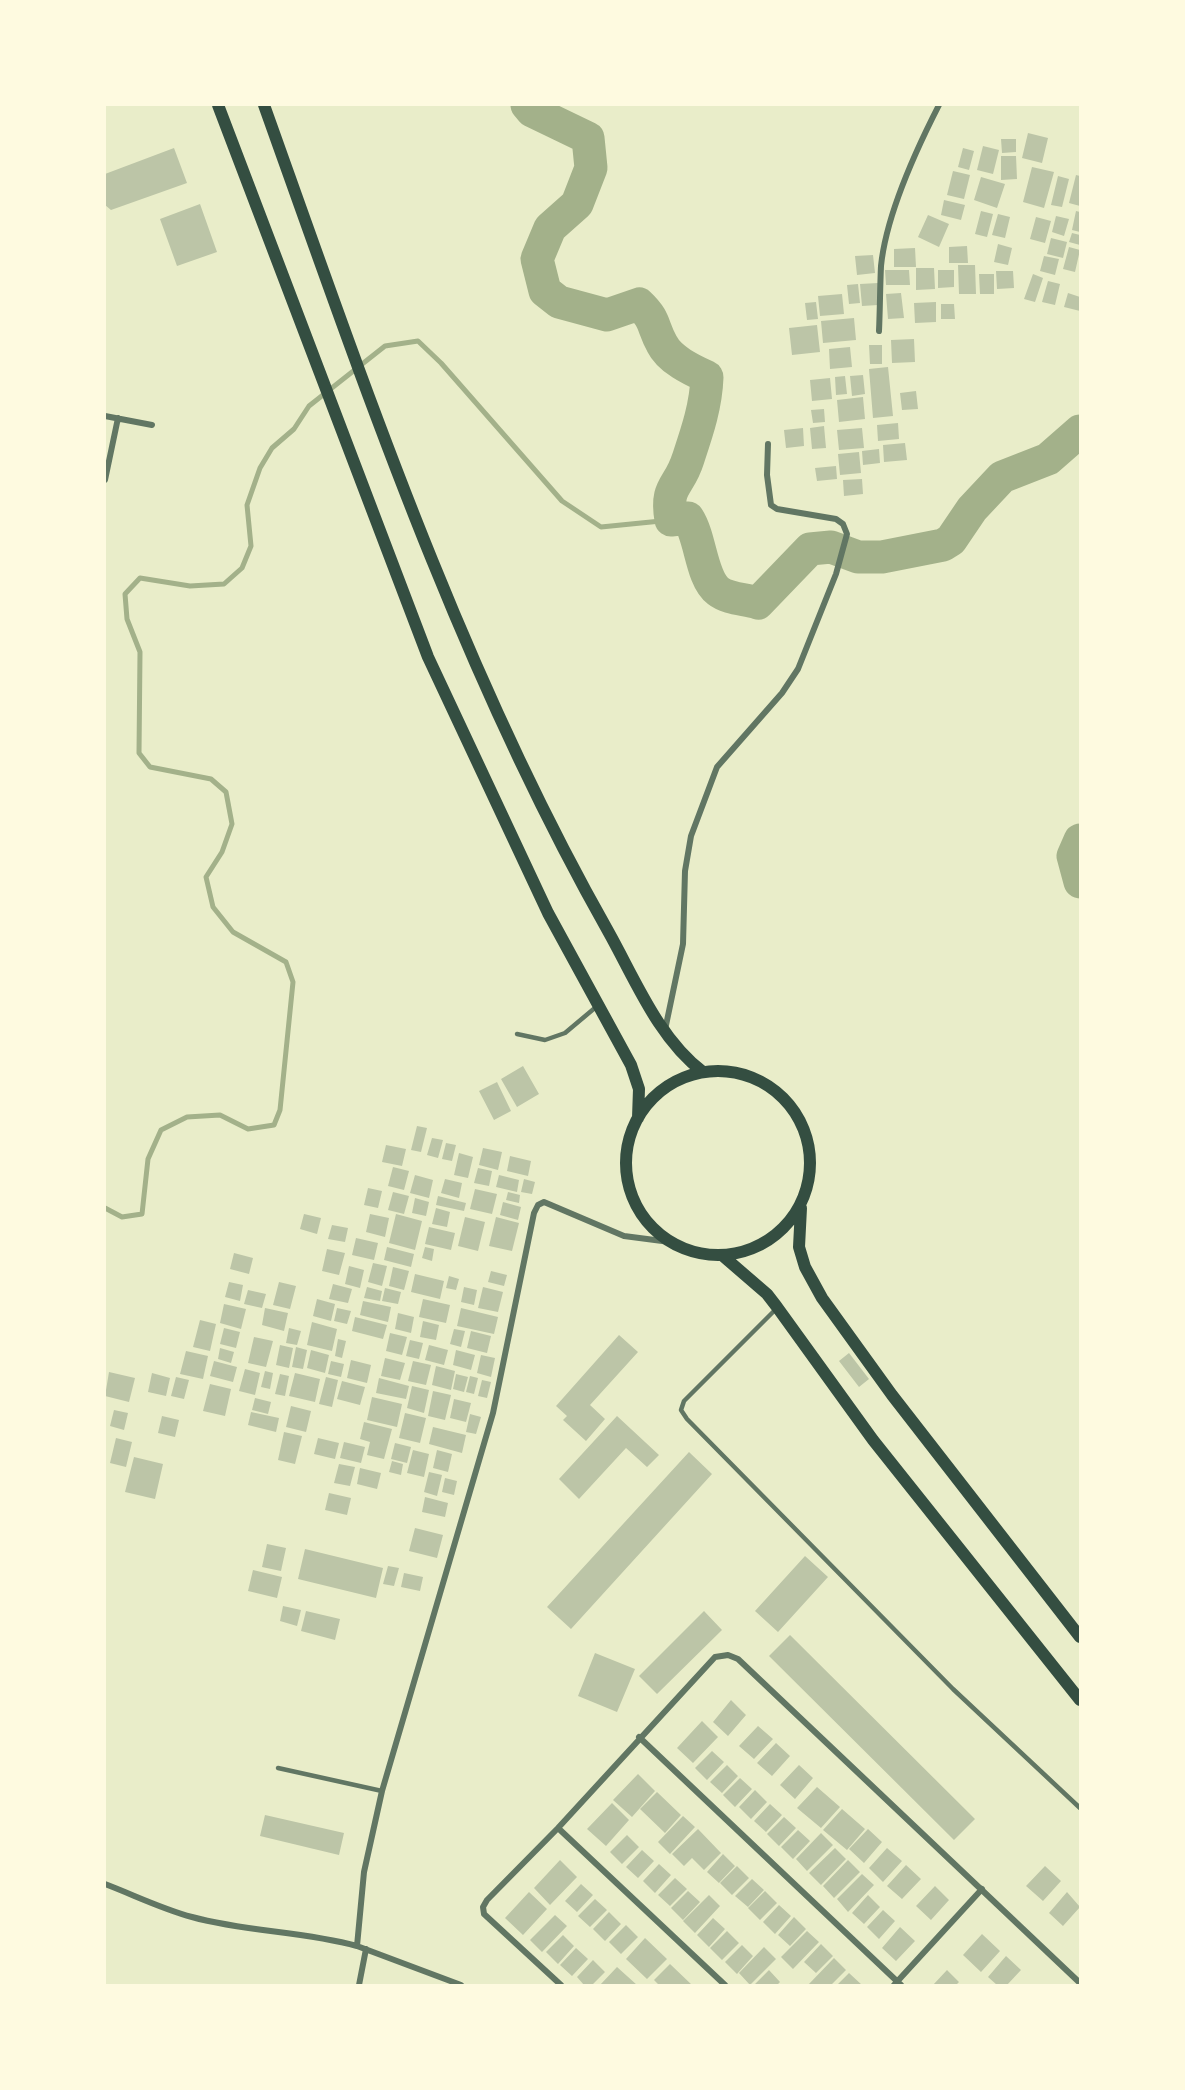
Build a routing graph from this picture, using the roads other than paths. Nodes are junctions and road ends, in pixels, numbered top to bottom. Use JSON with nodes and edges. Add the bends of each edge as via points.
{"nodes":[{"id":1,"x":218,"y":105,"type":"edge"},
{"id":2,"x":264,"y":105,"type":"edge"},
{"id":3,"x":939,"y":105,"type":"edge"},
{"id":4,"x":879,"y":330,"type":"dead end"},
{"id":5,"x":105,"y":416,"type":"edge"},
{"id":6,"x":118,"y":418,"type":"junction"},
{"id":7,"x":152,"y":425,"type":"dead end"},
{"id":8,"x":768,"y":444,"type":"dead end"},
{"id":9,"x":105,"y":480,"type":"edge"},
{"id":10,"x":598,"y":1005,"type":"junction"},
{"id":11,"x":665,"y":1032,"type":"junction"},
{"id":12,"x":517,"y":1034,"type":"dead end"},
{"id":13,"x":703,"y":1072,"type":"junction"},
{"id":14,"x":638,"y":1118,"type":"junction"},
{"id":15,"x":801,"y":1204,"type":"junction"},
{"id":16,"x":669,"y":1242,"type":"junction"},
{"id":17,"x":723,"y":1256,"type":"junction"},
{"id":18,"x":777,"y":1307,"type":"junction"},
{"id":19,"x":1080,"y":1636,"type":"edge"},
{"id":20,"x":1080,"y":1700,"type":"edge"},
{"id":21,"x":639,"y":1737,"type":"junction"},
{"id":22,"x":278,"y":1768,"type":"dead end"},
{"id":23,"x":382,"y":1791,"type":"junction"},
{"id":24,"x":1080,"y":1809,"type":"edge"},
{"id":25,"x":558,"y":1828,"type":"junction"},
{"id":26,"x":105,"y":1884,"type":"edge"},
{"id":27,"x":981,"y":1889,"type":"junction"},
{"id":28,"x":357,"y":1946,"type":"junction"},
{"id":29,"x":366,"y":1949,"type":"junction"},
{"id":30,"x":1080,"y":1983,"type":"edge"},
{"id":31,"x":721,"y":1984,"type":"edge"},
{"id":32,"x":898,"y":1984,"type":"edge"},
{"id":33,"x":359,"y":1985,"type":"edge"},
{"id":34,"x":461,"y":1985,"type":"edge"},
{"id":35,"x":561,"y":1985,"type":"edge"}],
"edges":[{"from":1,"to":10,"type":"main road","via":[[428,657],[499,812]]},
{"from":2,"to":11,"type":"main road","via":[[337,316],[520,763],[570,864]]},
{"from":3,"to":4,"type":"street","via":[[908,173],[891,226],[882,264]]},
{"from":5,"to":6,"type":"street"},
{"from":6,"to":7,"type":"street"},
{"from":6,"to":9,"type":"street"},
{"from":8,"to":11,"type":"street","via":[[771,505],[836,519],[847,534],[836,574],[798,669],[782,693],[727,753],[706,792],[687,854],[683,944]]},
{"from":10,"to":12,"type":"lane","via":[[565,1033],[545,1040]]},
{"from":10,"to":14,"type":"main road","via":[[635,1076],[639,1089]]},
{"from":11,"to":13,"type":"main road","via":[[684,1058]]},
{"from":13,"to":14,"type":"main road","via":[[677,1081],[654,1096]]},
{"from":13,"to":15,"type":"main road","via":[[731,1071],[759,1080],[782,1097],[800,1120],[809,1147],[810,1176]]},
{"from":14,"to":16,"type":"main road","via":[[628,1144],[633,1200],[648,1224]]},
{"from":15,"to":17,"type":"main road","via":[[788,1224],[769,1241],[747,1252]]},
{"from":15,"to":19,"type":"main road","via":[[799,1247],[822,1298],[892,1395]]},
{"from":16,"to":17,"type":"main road","via":[[695,1253]]},
{"from":16,"to":23,"type":"street","via":[[624,1236],[544,1202],[538,1205],[493,1413]]},
{"from":17,"to":18,"type":"main road"},
{"from":18,"to":20,"type":"main road","via":[[873,1440]]},
{"from":18,"to":24,"type":"lane","via":[[684,1401],[681,1410],[953,1689]]},
{"from":21,"to":25,"type":"street"},
{"from":21,"to":27,"type":"street","via":[[715,1657],[728,1655],[738,1659]]},
{"from":21,"to":32,"type":"street"},
{"from":22,"to":23,"type":"lane"},
{"from":23,"to":28,"type":"street","via":[[364,1872]]},
{"from":25,"to":31,"type":"street"},
{"from":25,"to":35,"type":"street","via":[[483,1907],[484,1914]]},
{"from":26,"to":28,"type":"street","via":[[192,1917]]},
{"from":27,"to":30,"type":"street"},
{"from":27,"to":32,"type":"street"},
{"from":28,"to":29,"type":"street"},
{"from":29,"to":33,"type":"street"},
{"from":29,"to":34,"type":"street"}]}
